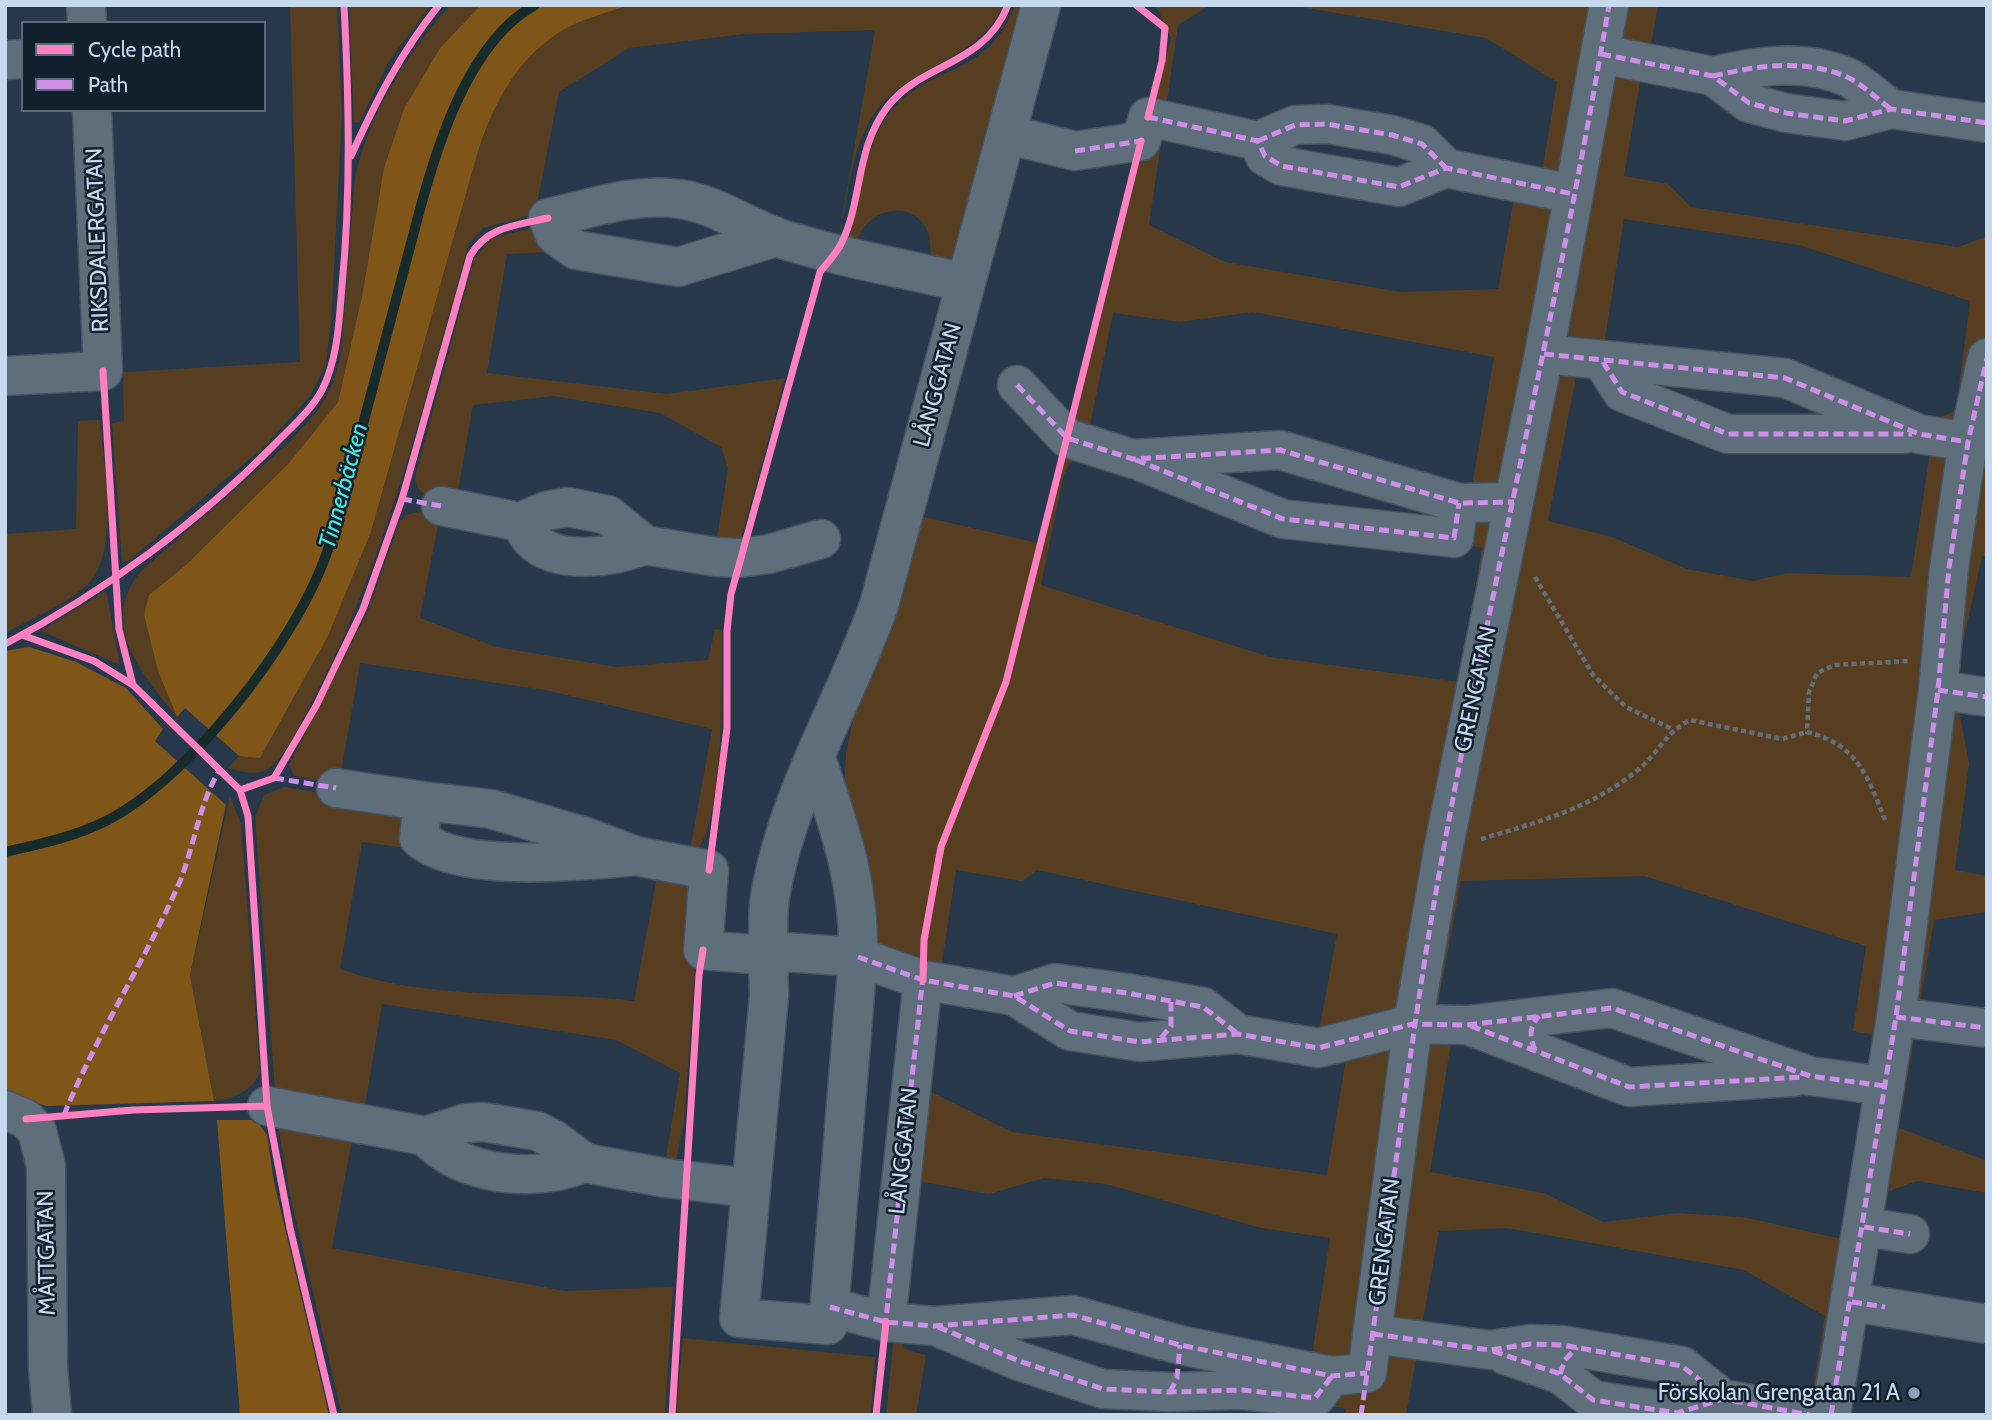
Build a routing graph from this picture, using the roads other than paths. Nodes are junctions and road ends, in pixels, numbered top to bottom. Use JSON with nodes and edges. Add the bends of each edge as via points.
{"nodes":[{"id":1,"x":1041,"y":5,"type":"edge"},
{"id":2,"x":1609,"y":5,"type":"edge"},
{"id":3,"x":1601,"y":54,"type":"junction"},
{"id":4,"x":92,"y":112,"type":"edge"},
{"id":5,"x":1987,"y":123,"type":"edge"},
{"id":6,"x":1006,"y":134,"type":"junction"},
{"id":7,"x":1573,"y":194,"type":"junction"},
{"id":8,"x":776,"y":237,"type":"junction"},
{"id":9,"x":965,"y":283,"type":"junction"},
{"id":10,"x":1544,"y":354,"type":"junction"},
{"id":11,"x":1603,"y":362,"type":"junction"},
{"id":12,"x":5,"y":376,"type":"edge"},
{"id":13,"x":1985,"y":378,"type":"edge"},
{"id":14,"x":1017,"y":385,"type":"dead end"},
{"id":15,"x":1919,"y":434,"type":"junction"},
{"id":16,"x":1968,"y":442,"type":"junction"},
{"id":17,"x":1133,"y":459,"type":"junction"},
{"id":18,"x":1459,"y":503,"type":"junction"},
{"id":19,"x":441,"y":506,"type":"dead end"},
{"id":20,"x":1511,"y":517,"type":"junction"},
{"id":21,"x":821,"y":539,"type":"dead end"},
{"id":22,"x":1939,"y":674,"type":"junction"},
{"id":23,"x":1987,"y":697,"type":"edge"},
{"id":24,"x":816,"y":758,"type":"junction"},
{"id":25,"x":336,"y":788,"type":"dead end"},
{"id":26,"x":423,"y":801,"type":"junction"},
{"id":27,"x":636,"y":856,"type":"junction"},
{"id":28,"x":768,"y":951,"type":"junction"},
{"id":29,"x":858,"y":957,"type":"junction"},
{"id":30,"x":922,"y":980,"type":"junction"},
{"id":31,"x":1014,"y":996,"type":"junction"},
{"id":32,"x":1171,"y":1002,"type":"junction"},
{"id":33,"x":1896,"y":1017,"type":"junction"},
{"id":34,"x":1413,"y":1024,"type":"junction"},
{"id":35,"x":1987,"y":1028,"type":"edge"},
{"id":36,"x":1238,"y":1034,"type":"junction"},
{"id":37,"x":1537,"y":1034,"type":"junction"},
{"id":38,"x":1161,"y":1038,"type":"junction"},
{"id":39,"x":1810,"y":1076,"type":"junction"},
{"id":40,"x":1885,"y":1086,"type":"junction"},
{"id":41,"x":267,"y":1106,"type":"dead end"},
{"id":42,"x":5,"y":1110,"type":"edge"},
{"id":43,"x":750,"y":1188,"type":"junction"},
{"id":44,"x":1864,"y":1227,"type":"junction"},
{"id":45,"x":1910,"y":1234,"type":"dead end"},
{"id":46,"x":1868,"y":1305,"type":"junction"},
{"id":47,"x":830,"y":1307,"type":"junction"},
{"id":48,"x":886,"y":1322,"type":"junction"},
{"id":49,"x":1987,"y":1324,"type":"edge"},
{"id":50,"x":934,"y":1326,"type":"junction"},
{"id":51,"x":1373,"y":1334,"type":"junction"},
{"id":52,"x":1180,"y":1345,"type":"junction"},
{"id":53,"x":1350,"y":1374,"type":"junction"},
{"id":54,"x":1170,"y":1392,"type":"junction"},
{"id":55,"x":52,"y":1415,"type":"edge"},
{"id":56,"x":1810,"y":1415,"type":"edge"},
{"id":57,"x":1832,"y":1415,"type":"edge"}],
"edges":[{"from":1,"to":6,"type":"street","name":"LÅNGGATAN"},
{"from":2,"to":3,"type":"street","name":"GRENGATAN"},
{"from":3,"to":5,"type":"street","via":[[1713,76],[1765,64],[1807,66],[1848,77],[1891,109]]},
{"from":3,"to":7,"type":"street","name":"GRENGATAN"},
{"from":4,"to":12,"type":"street","name":"RIKSDALERGATAN","via":[[103,371]]},
{"from":6,"to":7,"type":"street","via":[[1075,150],[1141,141],[1148,117],[1258,141],[1295,125],[1327,124],[1422,144],[1446,168]]},
{"from":6,"to":9,"type":"street","name":"LÅNGGATAN"},
{"from":7,"to":10,"type":"street","name":"GRENGATAN"},
{"from":8,"to":8,"type":"street","via":[[678,267],[576,250],[555,235],[548,218],[641,198],[681,199]]},
{"from":8,"to":9,"type":"street","via":[[835,255]]},
{"from":9,"to":24,"type":"street","name":"LÅNGGATAN","via":[[879,605]]},
{"from":10,"to":11,"type":"street"},
{"from":10,"to":20,"type":"street","name":"GRENGATAN"},
{"from":11,"to":15,"type":"street","via":[[1786,379]]},
{"from":11,"to":15,"type":"street","via":[[1622,392],[1728,434]]},
{"from":13,"to":16,"type":"street"},
{"from":14,"to":17,"type":"street","via":[[1067,438]]},
{"from":15,"to":16,"type":"street"},
{"from":16,"to":22,"type":"street"},
{"from":17,"to":18,"type":"street","via":[[1280,450]]},
{"from":17,"to":18,"type":"street","via":[[1283,519],[1454,538]]},
{"from":18,"to":20,"type":"street"},
{"from":19,"to":21,"type":"street","via":[[520,522],[531,540],[544,549],[574,556],[619,555],[645,545],[740,558]]},
{"from":20,"to":34,"type":"street","name":"GRENGATAN","via":[[1443,849]]},
{"from":22,"to":23,"type":"street"},
{"from":22,"to":33,"type":"street"},
{"from":24,"to":28,"type":"street","name":"LÅNGGATAN","via":[[789,822],[770,898]]},
{"from":24,"to":29,"type":"street","via":[[851,867],[859,923]]},
{"from":25,"to":26,"type":"street"},
{"from":26,"to":27,"type":"street","via":[[523,816]]},
{"from":26,"to":27,"type":"street","via":[[419,838],[442,853],[538,862]]},
{"from":27,"to":28,"type":"street","via":[[709,870],[703,950]]},
{"from":28,"to":29,"type":"street"},
{"from":28,"to":43,"type":"street","name":"LÅNGGATAN","via":[[769,996]]},
{"from":29,"to":30,"type":"street"},
{"from":29,"to":47,"type":"street"},
{"from":30,"to":31,"type":"street"},
{"from":30,"to":48,"type":"street","name":"LÅNGGATAN"},
{"from":31,"to":32,"type":"street","via":[[1055,983]]},
{"from":31,"to":38,"type":"street","via":[[1070,1031],[1140,1042]]},
{"from":32,"to":36,"type":"street","via":[[1203,1007]]},
{"from":32,"to":38,"type":"street","via":[[1171,1026]]},
{"from":33,"to":35,"type":"street"},
{"from":33,"to":40,"type":"street"},
{"from":34,"to":36,"type":"street","via":[[1318,1048]]},
{"from":34,"to":37,"type":"street"},
{"from":34,"to":51,"type":"street","name":"GRENGATAN"},
{"from":36,"to":38,"type":"street"},
{"from":37,"to":39,"type":"street","via":[[1629,1087]]},
{"from":37,"to":39,"type":"street","via":[[1612,1008]]},
{"from":39,"to":40,"type":"street"},
{"from":40,"to":44,"type":"street"},
{"from":41,"to":43,"type":"street","via":[[425,1136],[466,1123],[537,1131],[585,1163]]},
{"from":42,"to":55,"type":"street","name":"MÅTTGATAN","via":[[26,1119],[37,1131],[46,1166]]},
{"from":43,"to":47,"type":"street","name":"LÅNGGATAN","via":[[739,1318],[828,1325]]},
{"from":44,"to":45,"type":"street"},
{"from":44,"to":46,"type":"street"},
{"from":46,"to":49,"type":"street"},
{"from":46,"to":57,"type":"street"},
{"from":47,"to":48,"type":"street"},
{"from":48,"to":50,"type":"street"},
{"from":50,"to":52,"type":"street","via":[[1073,1315]]},
{"from":50,"to":54,"type":"street","via":[[1019,1361],[1103,1388]]},
{"from":51,"to":53,"type":"street","name":"GRENGATAN"},
{"from":51,"to":56,"type":"street","name":"GRENGATAN","via":[[1568,1361],[1593,1399],[1677,1413],[1723,1399]]},
{"from":52,"to":53,"type":"street"},
{"from":52,"to":54,"type":"street","via":[[1177,1378]]},
{"from":53,"to":54,"type":"street","via":[[1315,1398],[1242,1390]]}]}
